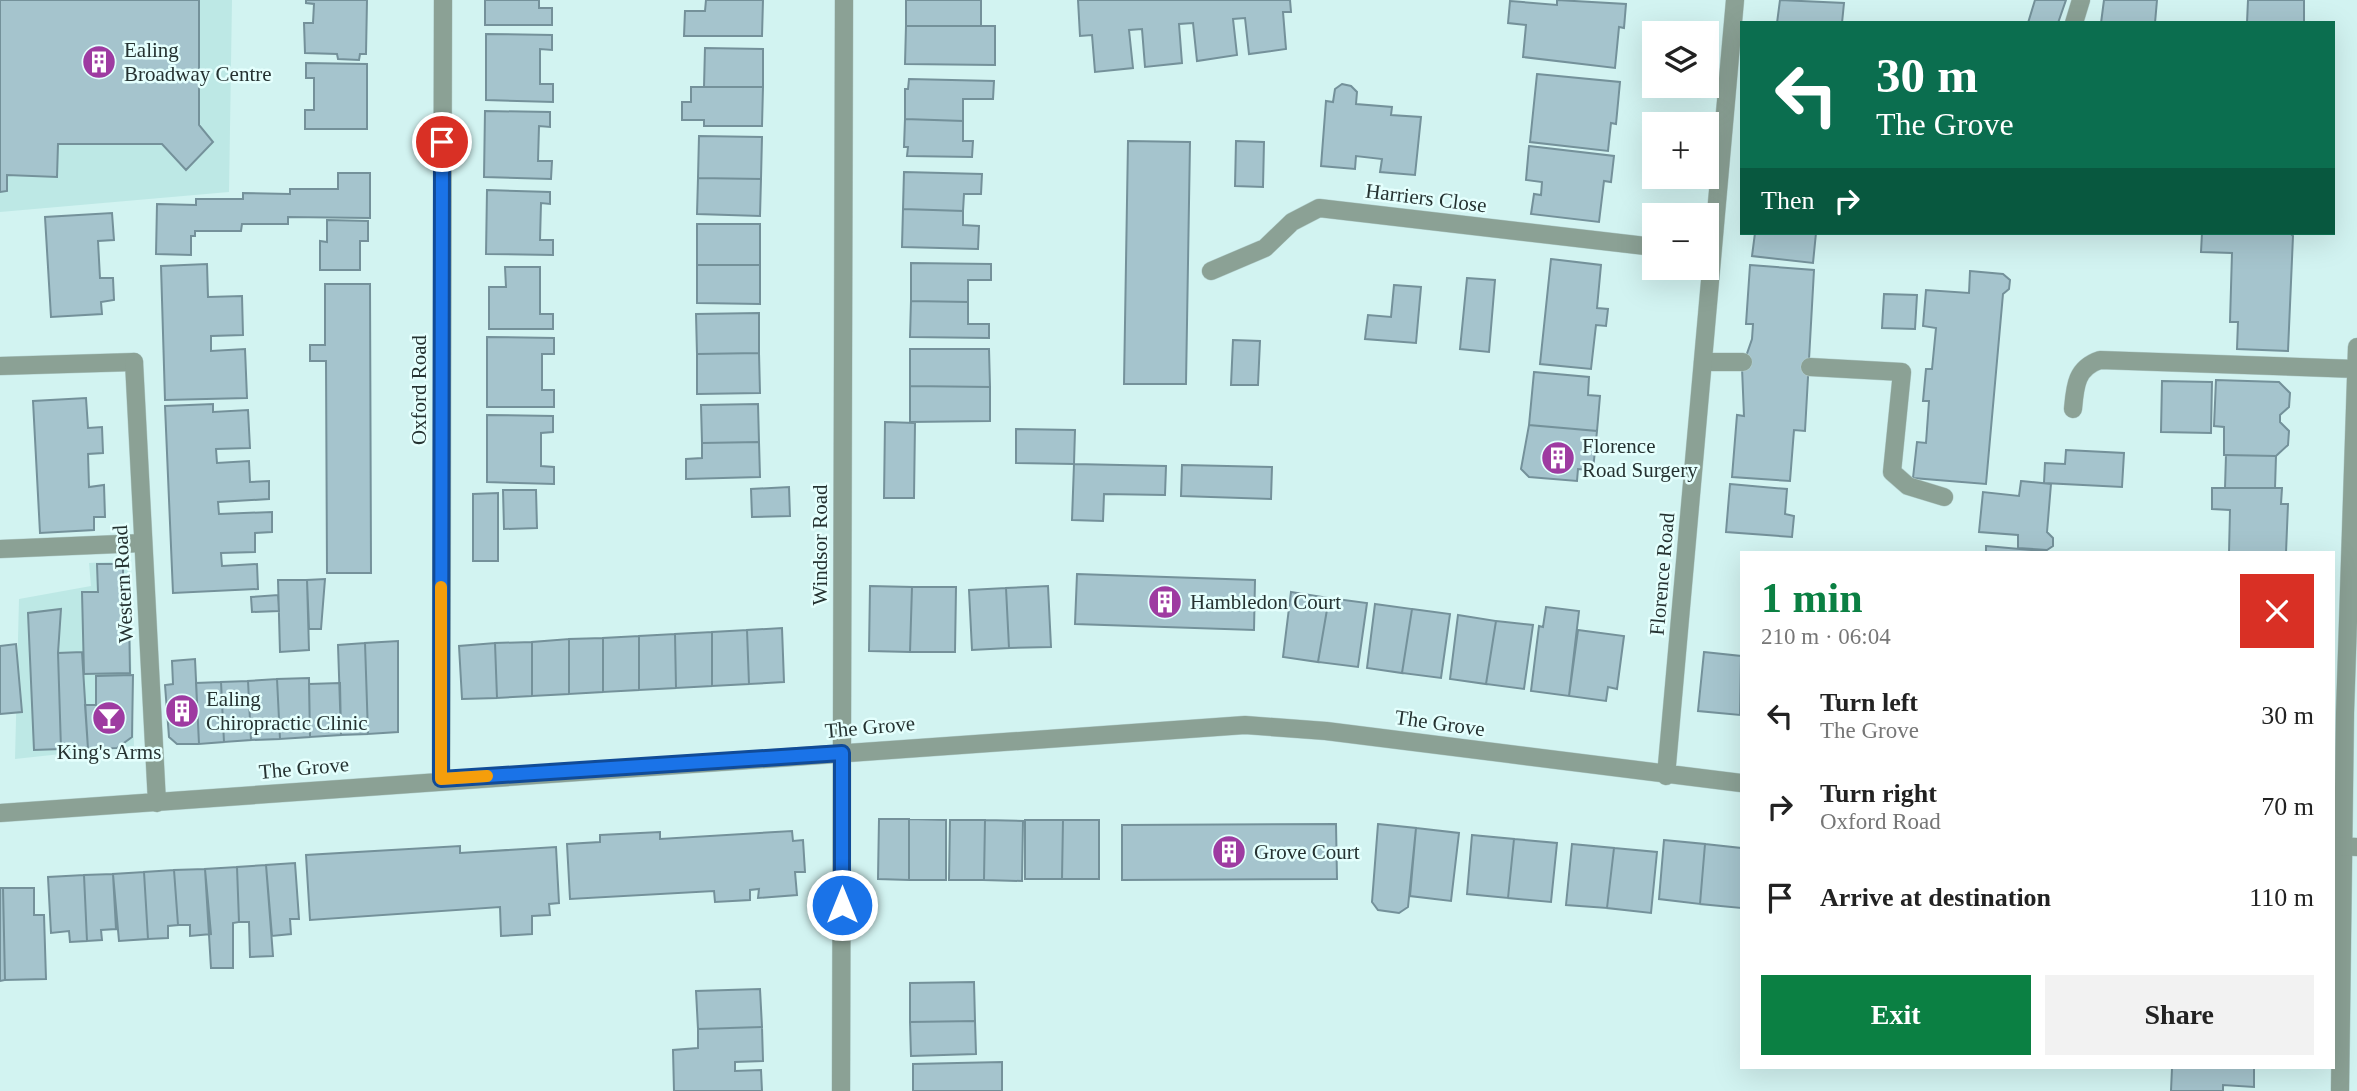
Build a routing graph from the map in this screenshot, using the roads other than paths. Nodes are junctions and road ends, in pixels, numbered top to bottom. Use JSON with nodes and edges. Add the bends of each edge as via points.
{"nodes":[{"id":1,"x":443,"y":0,"type":"edge"},
{"id":2,"x":844,"y":0,"type":"edge"},
{"id":3,"x":1735,"y":0,"type":"edge"},
{"id":4,"x":2081,"y":0,"type":"edge"},
{"id":5,"x":2075,"y":21,"type":"edge"},
{"id":6,"x":1714,"y":203,"type":"edge"},
{"id":7,"x":1642,"y":246,"type":"edge"},
{"id":8,"x":1211,"y":271,"type":"dead end"},
{"id":9,"x":1708,"y":280,"type":"edge"},
{"id":10,"x":2357,"y":347,"type":"edge"},
{"id":11,"x":1703,"y":362,"type":"junction"},
{"id":12,"x":1743,"y":362,"type":"dead end"},
{"id":13,"x":0,"y":366,"type":"edge"},
{"id":14,"x":1810,"y":368,"type":"dead end"},
{"id":15,"x":2356,"y":369,"type":"edge"},
{"id":16,"x":2073,"y":409,"type":"dead end"},
{"id":17,"x":2356,"y":466,"type":"edge"},
{"id":18,"x":1944,"y":498,"type":"dead end"},
{"id":19,"x":143,"y":544,"type":"junction"},
{"id":20,"x":0,"y":549,"type":"edge"},
{"id":21,"x":842,"y":753,"type":"junction"},
{"id":22,"x":1667,"y":776,"type":"junction"},
{"id":23,"x":441,"y":779,"type":"junction"},
{"id":24,"x":1740,"y":783,"type":"edge"},
{"id":25,"x":157,"y":803,"type":"junction"},
{"id":26,"x":0,"y":813,"type":"edge"},
{"id":27,"x":2345,"y":846,"type":"edge"},
{"id":28,"x":841,"y":1091,"type":"edge"},
{"id":29,"x":2340,"y":1091,"type":"edge"}],
"edges":[{"from":1,"to":23,"type":"street","name":"Oxford Road"},
{"from":2,"to":21,"type":"street","name":"Windsor Road"},
{"from":3,"to":6,"type":"street","name":"Florence Road"},
{"from":4,"to":5,"type":"street"},
{"from":7,"to":8,"type":"street","name":"Harriers Close","via":[[1319,208],[1292,222],[1265,248]]},
{"from":9,"to":11,"type":"street","name":"Florence Road"},
{"from":10,"to":15,"type":"street"},
{"from":11,"to":12,"type":"street"},
{"from":11,"to":22,"type":"street","name":"Florence Road"},
{"from":13,"to":19,"type":"street","name":"Western Road","via":[[134,362]]},
{"from":14,"to":18,"type":"street","via":[[1902,372],[1892,472],[1908,485]]},
{"from":15,"to":16,"type":"street","via":[[2100,360],[2079,374]]},
{"from":15,"to":17,"type":"street"},
{"from":17,"to":27,"type":"street","via":[[2345,713]]},
{"from":19,"to":20,"type":"street"},
{"from":19,"to":25,"type":"street","name":"Western Road"},
{"from":21,"to":22,"type":"street","name":"The Grove","via":[[1245,725],[1326,731]]},
{"from":21,"to":23,"type":"street","name":"The Grove"},
{"from":21,"to":28,"type":"street","name":"Windsor Road"},
{"from":22,"to":24,"type":"street","name":"The Grove"},
{"from":23,"to":25,"type":"street","name":"The Grove"},
{"from":25,"to":26,"type":"street","name":"The Grove"},
{"from":27,"to":29,"type":"street"}]}
